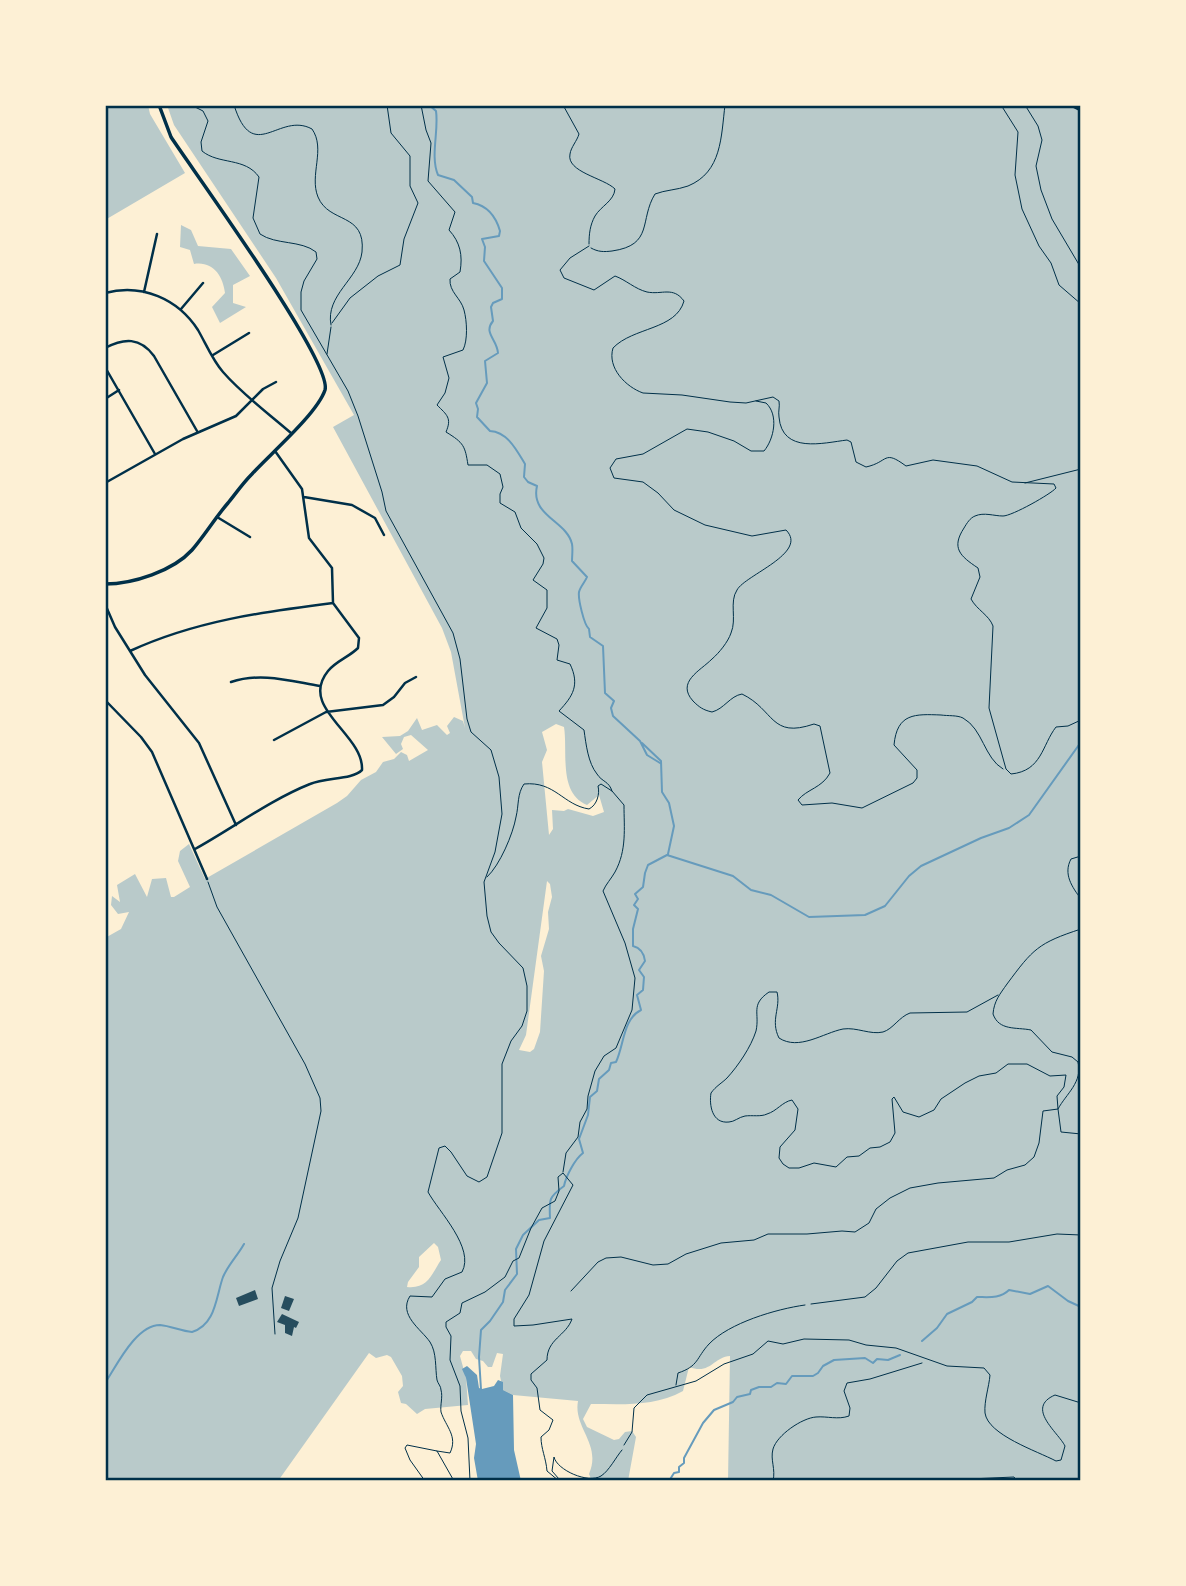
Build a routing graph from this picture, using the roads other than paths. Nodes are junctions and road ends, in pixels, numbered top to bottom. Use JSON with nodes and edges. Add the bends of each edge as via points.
{"nodes":[{"id":1,"x":159,"y":105,"type":"edge"},
{"id":2,"x":1001,"y":105,"type":"edge"},
{"id":3,"x":1071,"y":105,"type":"edge"},
{"id":4,"x":1081,"y":110,"type":"edge"},
{"id":5,"x":157,"y":234,"type":"dead end"},
{"id":6,"x":203,"y":283,"type":"dead end"},
{"id":7,"x":144,"y":292,"type":"junction"},
{"id":8,"x":105,"y":293,"type":"edge"},
{"id":9,"x":1081,"y":304,"type":"edge"},
{"id":10,"x":181,"y":309,"type":"junction"},
{"id":11,"x":249,"y":333,"type":"dead end"},
{"id":12,"x":105,"y":348,"type":"edge"},
{"id":13,"x":213,"y":355,"type":"junction"},
{"id":14,"x":105,"y":366,"type":"edge"},
{"id":15,"x":276,"y":382,"type":"dead end"},
{"id":16,"x":119,"y":390,"type":"junction"},
{"id":17,"x":105,"y":399,"type":"edge"},
{"id":18,"x":253,"y":400,"type":"junction"},
{"id":19,"x":198,"y":432,"type":"junction"},
{"id":20,"x":292,"y":434,"type":"junction"},
{"id":21,"x":275,"y":451,"type":"junction"},
{"id":22,"x":155,"y":454,"type":"junction"},
{"id":23,"x":105,"y":483,"type":"edge"},
{"id":24,"x":304,"y":497,"type":"junction"},
{"id":25,"x":217,"y":517,"type":"junction"},
{"id":26,"x":384,"y":535,"type":"dead end"},
{"id":27,"x":250,"y":537,"type":"dead end"},
{"id":28,"x":105,"y":584,"type":"edge"},
{"id":29,"x":332,"y":603,"type":"junction"},
{"id":30,"x":105,"y":604,"type":"edge"},
{"id":31,"x":130,"y":651,"type":"junction"},
{"id":32,"x":416,"y":677,"type":"dead end"},
{"id":33,"x":230,"y":682,"type":"dead end"},
{"id":34,"x":320,"y":686,"type":"junction"},
{"id":35,"x":105,"y":699,"type":"edge"},
{"id":36,"x":326,"y":712,"type":"junction"},
{"id":37,"x":274,"y":740,"type":"dead end"},
{"id":38,"x":236,"y":825,"type":"junction"},
{"id":39,"x":195,"y":849,"type":"junction"},
{"id":40,"x":207,"y":879,"type":"joint"},
{"id":41,"x":805,"y":1304,"type":"road end"},
{"id":42,"x":275,"y":1334,"type":"dead end"},
{"id":43,"x":676,"y":1387,"type":"junction"},
{"id":44,"x":1081,"y":1403,"type":"edge"},
{"id":45,"x":624,"y":1446,"type":"road end"}],
"edges":[{"from":1,"to":20,"type":"main road","via":[[171,137],[325,377],[323,395]]},
{"from":2,"to":9,"type":"lane","via":[[1018,132],[1015,175],[1024,214],[1059,285]]},
{"from":3,"to":4,"type":"main road"},
{"from":5,"to":7,"type":"street"},
{"from":6,"to":10,"type":"street"},
{"from":7,"to":8,"type":"street"},
{"from":7,"to":10,"type":"street"},
{"from":10,"to":13,"type":"street"},
{"from":11,"to":13,"type":"street"},
{"from":12,"to":19,"type":"street","via":[[130,340],[150,350]]},
{"from":13,"to":18,"type":"street","via":[[220,369]]},
{"from":14,"to":16,"type":"street"},
{"from":15,"to":18,"type":"street"},
{"from":16,"to":17,"type":"street"},
{"from":16,"to":22,"type":"street"},
{"from":18,"to":19,"type":"street","via":[[236,416]]},
{"from":18,"to":20,"type":"street"},
{"from":19,"to":22,"type":"street"},
{"from":20,"to":21,"type":"main road"},
{"from":21,"to":24,"type":"street"},
{"from":21,"to":25,"type":"main road"},
{"from":22,"to":23,"type":"street"},
{"from":24,"to":26,"type":"street","via":[[352,505],[375,518]]},
{"from":24,"to":29,"type":"street","via":[[309,538],[332,568]]},
{"from":25,"to":27,"type":"street"},
{"from":25,"to":28,"type":"main road","via":[[191,552],[169,567],[124,583]]},
{"from":29,"to":31,"type":"street","via":[[184,628]]},
{"from":29,"to":34,"type":"street","via":[[360,643],[354,653],[330,668]]},
{"from":30,"to":31,"type":"street"},
{"from":31,"to":38,"type":"street","via":[[199,743]]},
{"from":32,"to":36,"type":"street","via":[[383,705]]},
{"from":33,"to":34,"type":"street","via":[[275,677]]},
{"from":34,"to":36,"type":"street"},
{"from":35,"to":39,"type":"street","via":[[152,752]]},
{"from":36,"to":37,"type":"street"},
{"from":36,"to":38,"type":"street","via":[[344,730],[362,761],[362,770],[355,776],[322,779],[299,789]]},
{"from":38,"to":39,"type":"street"},
{"from":39,"to":40,"type":"street"},
{"from":40,"to":42,"type":"lane","via":[[320,1098],[298,1218],[272,1288]]},
{"from":41,"to":43,"type":"lane","via":[[768,1312],[708,1344],[695,1366],[678,1373]]},
{"from":43,"to":44,"type":"lane","via":[[752,1354],[768,1341],[849,1340],[896,1348],[947,1366],[984,1368],[990,1375],[988,1423],[999,1434],[1056,1461],[1061,1460],[1065,1446],[1046,1423],[1045,1404],[1055,1395]]},
{"from":43,"to":45,"type":"lane","via":[[650,1393],[639,1402]]}]}
